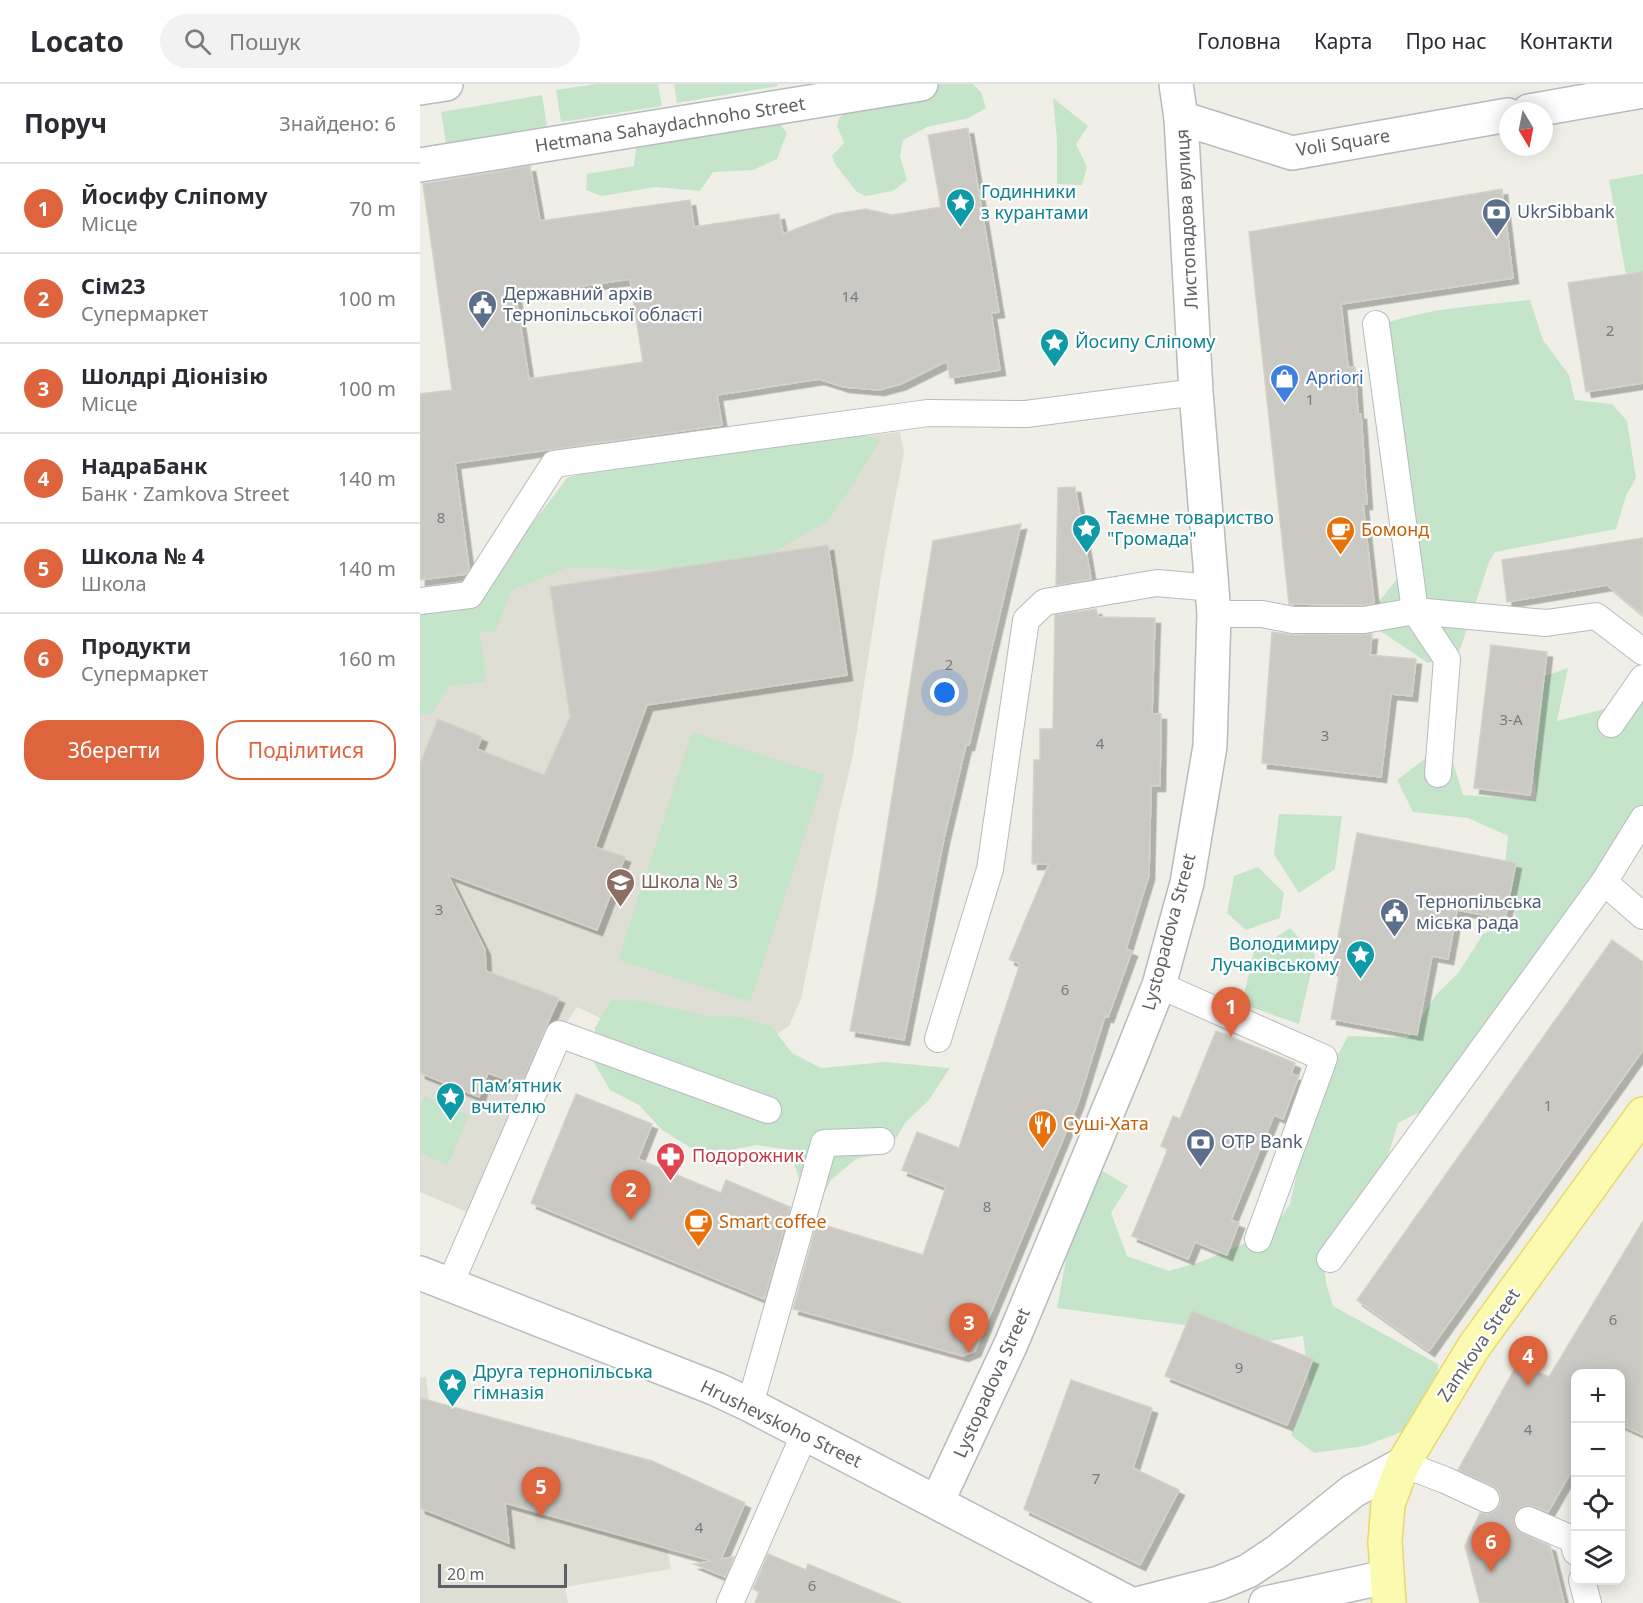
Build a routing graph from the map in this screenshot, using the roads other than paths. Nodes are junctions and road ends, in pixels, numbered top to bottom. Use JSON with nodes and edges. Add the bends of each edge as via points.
{"nodes":[{"id":1,"x":446,"y":84,"type":"edge"},
{"id":2,"x":921,"y":84,"type":"edge"},
{"id":3,"x":1176,"y":84,"type":"edge"},
{"id":4,"x":420,"y":88,"type":"edge"},
{"id":5,"x":1643,"y":91,"type":"edge"},
{"id":6,"x":1553,"y":107,"type":"edge"},
{"id":7,"x":1499,"y":117,"type":"edge"},
{"id":8,"x":1181,"y":118,"type":"junction"},
{"id":9,"x":420,"y":165,"type":"edge"},
{"id":10,"x":1376,"y":324,"type":"dead end"},
{"id":11,"x":1196,"y":392,"type":"junction"},
{"id":12,"x":420,"y":601,"type":"edge"},
{"id":13,"x":1214,"y":601,"type":"junction"},
{"id":14,"x":1415,"y":611,"type":"junction"},
{"id":15,"x":1643,"y":652,"type":"edge"},
{"id":16,"x":1643,"y":678,"type":"edge"},
{"id":17,"x":1611,"y":724,"type":"dead end"},
{"id":18,"x":1438,"y":774,"type":"dead end"},
{"id":19,"x":1643,"y":819,"type":"edge"},
{"id":20,"x":1604,"y":882,"type":"junction"},
{"id":21,"x":1643,"y":916,"type":"edge"},
{"id":22,"x":1159,"y":985,"type":"junction"},
{"id":23,"x":938,"y":1039,"type":"dead end"},
{"id":24,"x":768,"y":1110,"type":"dead end"},
{"id":25,"x":1643,"y":1114,"type":"edge"},
{"id":26,"x":881,"y":1141,"type":"dead end"},
{"id":27,"x":1258,"y":1239,"type":"dead end"},
{"id":28,"x":1330,"y":1259,"type":"dead end"},
{"id":29,"x":420,"y":1273,"type":"edge"},
{"id":30,"x":450,"y":1284,"type":"junction"},
{"id":31,"x":750,"y":1405,"type":"junction"},
{"id":32,"x":805,"y":1433,"type":"junction"},
{"id":33,"x":1403,"y":1464,"type":"junction"},
{"id":34,"x":1486,"y":1499,"type":"dead end"},
{"id":35,"x":937,"y":1502,"type":"junction"},
{"id":36,"x":1528,"y":1520,"type":"dead end"},
{"id":37,"x":1571,"y":1539,"type":"edge"},
{"id":38,"x":1583,"y":1585,"type":"edge"},
{"id":39,"x":1388,"y":1590,"type":"edge"},
{"id":40,"x":730,"y":1603,"type":"edge"},
{"id":41,"x":1129,"y":1603,"type":"edge"},
{"id":42,"x":1141,"y":1603,"type":"edge"},
{"id":43,"x":1266,"y":1603,"type":"edge"},
{"id":44,"x":1588,"y":1603,"type":"edge"}],
"edges":[{"from":1,"to":4,"type":"street"},
{"from":2,"to":9,"type":"street","name":"Hetmana Sahaydachnoho Street"},
{"from":3,"to":8,"type":"street","name":"Листопадова вулиця"},
{"from":5,"to":6,"type":"street"},
{"from":7,"to":8,"type":"street","name":"Voli Square","via":[[1292,153]]},
{"from":8,"to":11,"type":"street","name":"Листопадова вулиця"},
{"from":10,"to":14,"type":"lane"},
{"from":11,"to":12,"type":"lane","via":[[1026,414],[928,413],[554,464],[470,595]]},
{"from":11,"to":13,"type":"street","name":"Lystopadova Street"},
{"from":13,"to":14,"type":"lane","via":[[1293,620],[1364,620]]},
{"from":13,"to":22,"type":"street","name":"Lystopadova Street","via":[[1210,746],[1187,883]]},
{"from":13,"to":23,"type":"lane","via":[[1157,583],[1045,602],[1026,620],[990,869]]},
{"from":14,"to":15,"type":"lane","via":[[1546,623],[1596,616]]},
{"from":14,"to":18,"type":"lane","via":[[1447,659]]},
{"from":16,"to":17,"type":"lane"},
{"from":19,"to":20,"type":"lane"},
{"from":20,"to":21,"type":"lane"},
{"from":20,"to":28,"type":"lane"},
{"from":22,"to":27,"type":"lane","via":[[1324,1058]]},
{"from":22,"to":35,"type":"street","name":"Lystopadova Street","via":[[1011,1344]]},
{"from":24,"to":30,"type":"lane","via":[[559,1034]]},
{"from":25,"to":33,"type":"main road","name":"Zamkova Street","via":[[1473,1348]]},
{"from":26,"to":31,"type":"lane","via":[[824,1143]]},
{"from":29,"to":30,"type":"street","name":"Hrushevskoho Street"},
{"from":30,"to":31,"type":"street","name":"Hrushevskoho Street"},
{"from":31,"to":32,"type":"street","name":"Hrushevskoho Street"},
{"from":32,"to":35,"type":"street","name":"Hrushevskoho Street"},
{"from":32,"to":40,"type":"lane"},
{"from":33,"to":34,"type":"lane"},
{"from":33,"to":39,"type":"main road","name":"Zamkova Street","via":[[1388,1504]]},
{"from":33,"to":42,"type":"street","via":[[1353,1491],[1248,1571],[1219,1583]]},
{"from":35,"to":41,"type":"street","name":"Hrushevskoho Street"},
{"from":36,"to":37,"type":"lane"},
{"from":38,"to":44,"type":"lane"},
{"from":39,"to":43,"type":"street"}]}
